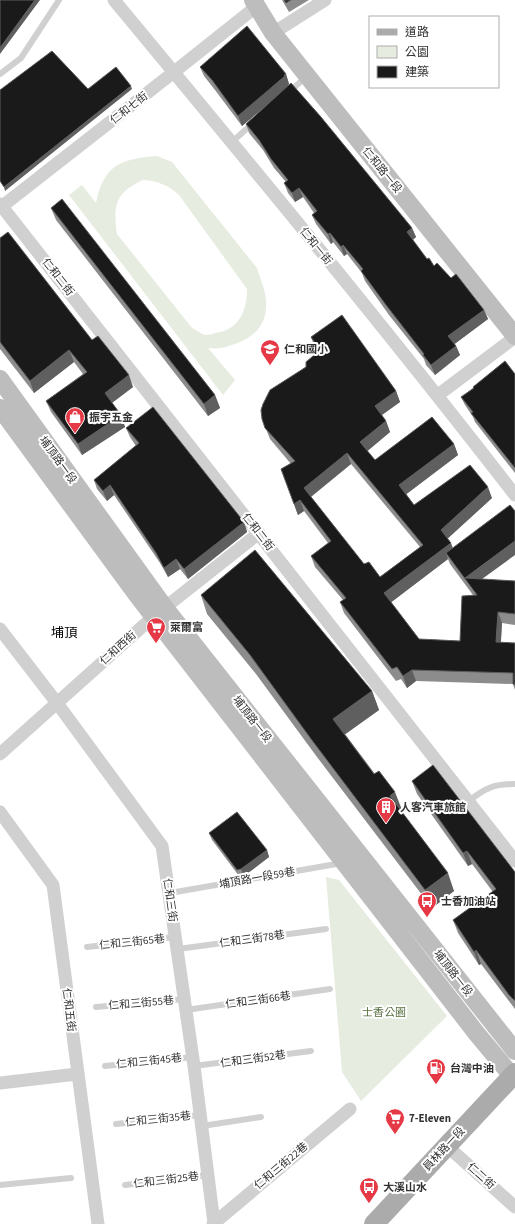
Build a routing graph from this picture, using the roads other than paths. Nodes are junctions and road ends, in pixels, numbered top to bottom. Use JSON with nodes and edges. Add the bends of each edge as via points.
{"nodes":[{"id":1,"x":59,"y":0,"type":"edge"},
{"id":2,"x":114,"y":0,"type":"edge"},
{"id":3,"x":325,"y":0,"type":"edge"},
{"id":4,"x":255,"y":3,"type":"edge"},
{"id":5,"x":273,"y":33,"type":"junction"},
{"id":6,"x":174,"y":72,"type":"junction"},
{"id":7,"x":0,"y":74,"type":"edge"},
{"id":8,"x":307,"y":76,"type":"junction"},
{"id":9,"x":284,"y":96,"type":"edge"},
{"id":10,"x":261,"y":116,"type":"edge"},
{"id":11,"x":232,"y":142,"type":"junction"},
{"id":12,"x":1,"y":206,"type":"edge"},
{"id":13,"x":515,"y":337,"type":"edge"},
{"id":14,"x":0,"y":379,"type":"edge"},
{"id":15,"x":438,"y":395,"type":"junction"},
{"id":16,"x":0,"y":408,"type":"edge"},
{"id":17,"x":515,"y":495,"type":"edge"},
{"id":18,"x":259,"y":533,"type":"junction"},
{"id":19,"x":159,"y":612,"type":"junction"},
{"id":20,"x":0,"y":629,"type":"edge"},
{"id":21,"x":57,"y":704,"type":"junction"},
{"id":22,"x":0,"y":754,"type":"edge"},
{"id":23,"x":515,"y":784,"type":"edge"},
{"id":24,"x":469,"y":801,"type":"junction"},
{"id":25,"x":0,"y":812,"type":"edge"},
{"id":26,"x":514,"y":856,"type":"edge"},
{"id":27,"x":344,"y":862,"type":"junction"},
{"id":28,"x":170,"y":893,"type":"junction"},
{"id":29,"x":326,"y":929,"type":"dead end"},
{"id":30,"x":177,"y":943,"type":"junction"},
{"id":31,"x":87,"y":946,"type":"dead end"},
{"id":32,"x":330,"y":989,"type":"dead end"},
{"id":33,"x":186,"y":1004,"type":"junction"},
{"id":34,"x":96,"y":1007,"type":"dead end"},
{"id":35,"x":311,"y":1051,"type":"dead end"},
{"id":36,"x":515,"y":1051,"type":"edge"},
{"id":37,"x":194,"y":1062,"type":"junction"},
{"id":38,"x":105,"y":1066,"type":"dead end"},
{"id":39,"x":77,"y":1074,"type":"junction"},
{"id":40,"x":513,"y":1075,"type":"edge"},
{"id":41,"x":0,"y":1083,"type":"edge"},
{"id":42,"x":350,"y":1109,"type":"dead end"},
{"id":43,"x":261,"y":1117,"type":"dead end"},
{"id":44,"x":201,"y":1120,"type":"junction"},
{"id":45,"x":116,"y":1124,"type":"dead end"},
{"id":46,"x":447,"y":1146,"type":"junction"},
{"id":47,"x":208,"y":1174,"type":"junction"},
{"id":48,"x":71,"y":1178,"type":"dead end"},
{"id":49,"x":0,"y":1185,"type":"edge"},
{"id":50,"x":125,"y":1185,"type":"dead end"},
{"id":51,"x":515,"y":1207,"type":"edge"},
{"id":52,"x":213,"y":1223,"type":"edge"},
{"id":53,"x":98,"y":1224,"type":"edge"},
{"id":54,"x":374,"y":1224,"type":"edge"}],
"edges":[{"from":1,"to":7,"type":"lane","via":[[21,58]]},
{"from":2,"to":6,"type":"street","name":"仁和一街"},
{"from":3,"to":5,"type":"street"},
{"from":4,"to":5,"type":"street","name":"仁和路一段"},
{"from":4,"to":6,"type":"street","name":"仁和七街"},
{"from":5,"to":8,"type":"street","name":"仁和路一段"},
{"from":6,"to":11,"type":"street","name":"仁和一街"},
{"from":6,"to":12,"type":"street","name":"仁和七街"},
{"from":8,"to":9,"type":"lane"},
{"from":8,"to":13,"type":"street","name":"仁和路一段"},
{"from":10,"to":11,"type":"lane"},
{"from":11,"to":15,"type":"street","name":"仁和一街"},
{"from":12,"to":18,"type":"street","name":"仁和二街"},
{"from":13,"to":15,"type":"street"},
{"from":14,"to":19,"type":"street","name":"埔頂路一段"},
{"from":15,"to":17,"type":"street","name":"仁和一街"},
{"from":16,"to":19,"type":"street","name":"埔頂路一段"},
{"from":18,"to":19,"type":"street","name":"仁和西街"},
{"from":18,"to":24,"type":"street","name":"仁和二街"},
{"from":19,"to":21,"type":"street","name":"仁和西街"},
{"from":19,"to":27,"type":"street","name":"埔頂路一段"},
{"from":19,"to":36,"type":"street","name":"埔頂路一段"},
{"from":20,"to":21,"type":"street","name":"仁和三街"},
{"from":21,"to":22,"type":"street","name":"仁和西街"},
{"from":21,"to":28,"type":"street","name":"仁和三街","via":[[162,846]]},
{"from":23,"to":24,"type":"lane","via":[[489,787]]},
{"from":24,"to":26,"type":"street","name":"仁和二街"},
{"from":25,"to":39,"type":"street","name":"仁和五街","via":[[54,885]]},
{"from":27,"to":28,"type":"lane","name":"埔頂路一段59巷"},
{"from":27,"to":40,"type":"street","name":"埔頂路一段","via":[[477,1034]]},
{"from":28,"to":30,"type":"street","name":"仁和三街"},
{"from":29,"to":30,"type":"lane","name":"仁和三街78巷"},
{"from":30,"to":31,"type":"lane","name":"仁和三街65巷"},
{"from":30,"to":33,"type":"street","name":"仁和三街"},
{"from":32,"to":33,"type":"lane","name":"仁和三街66巷"},
{"from":33,"to":34,"type":"lane","name":"仁和三街55巷"},
{"from":33,"to":37,"type":"street","name":"仁和三街"},
{"from":35,"to":37,"type":"lane","name":"仁和三街52巷"},
{"from":37,"to":38,"type":"lane","name":"仁和三街45巷"},
{"from":37,"to":44,"type":"street","name":"仁和三街"},
{"from":39,"to":41,"type":"street"},
{"from":39,"to":53,"type":"street","name":"仁和五街"},
{"from":40,"to":46,"type":"main road","name":"員林路一段"},
{"from":42,"to":52,"type":"street","name":"仁和三街22巷"},
{"from":43,"to":44,"type":"lane","name":"仁和三街35巷"},
{"from":44,"to":45,"type":"lane","name":"仁和三街35巷"},
{"from":44,"to":47,"type":"street","name":"仁和三街"},
{"from":46,"to":51,"type":"street","name":"仁二街"},
{"from":46,"to":54,"type":"main road","name":"員林路一段"},
{"from":47,"to":50,"type":"lane","name":"仁和三街25巷"},
{"from":47,"to":52,"type":"street","name":"仁和三街"},
{"from":48,"to":49,"type":"lane"}]}
